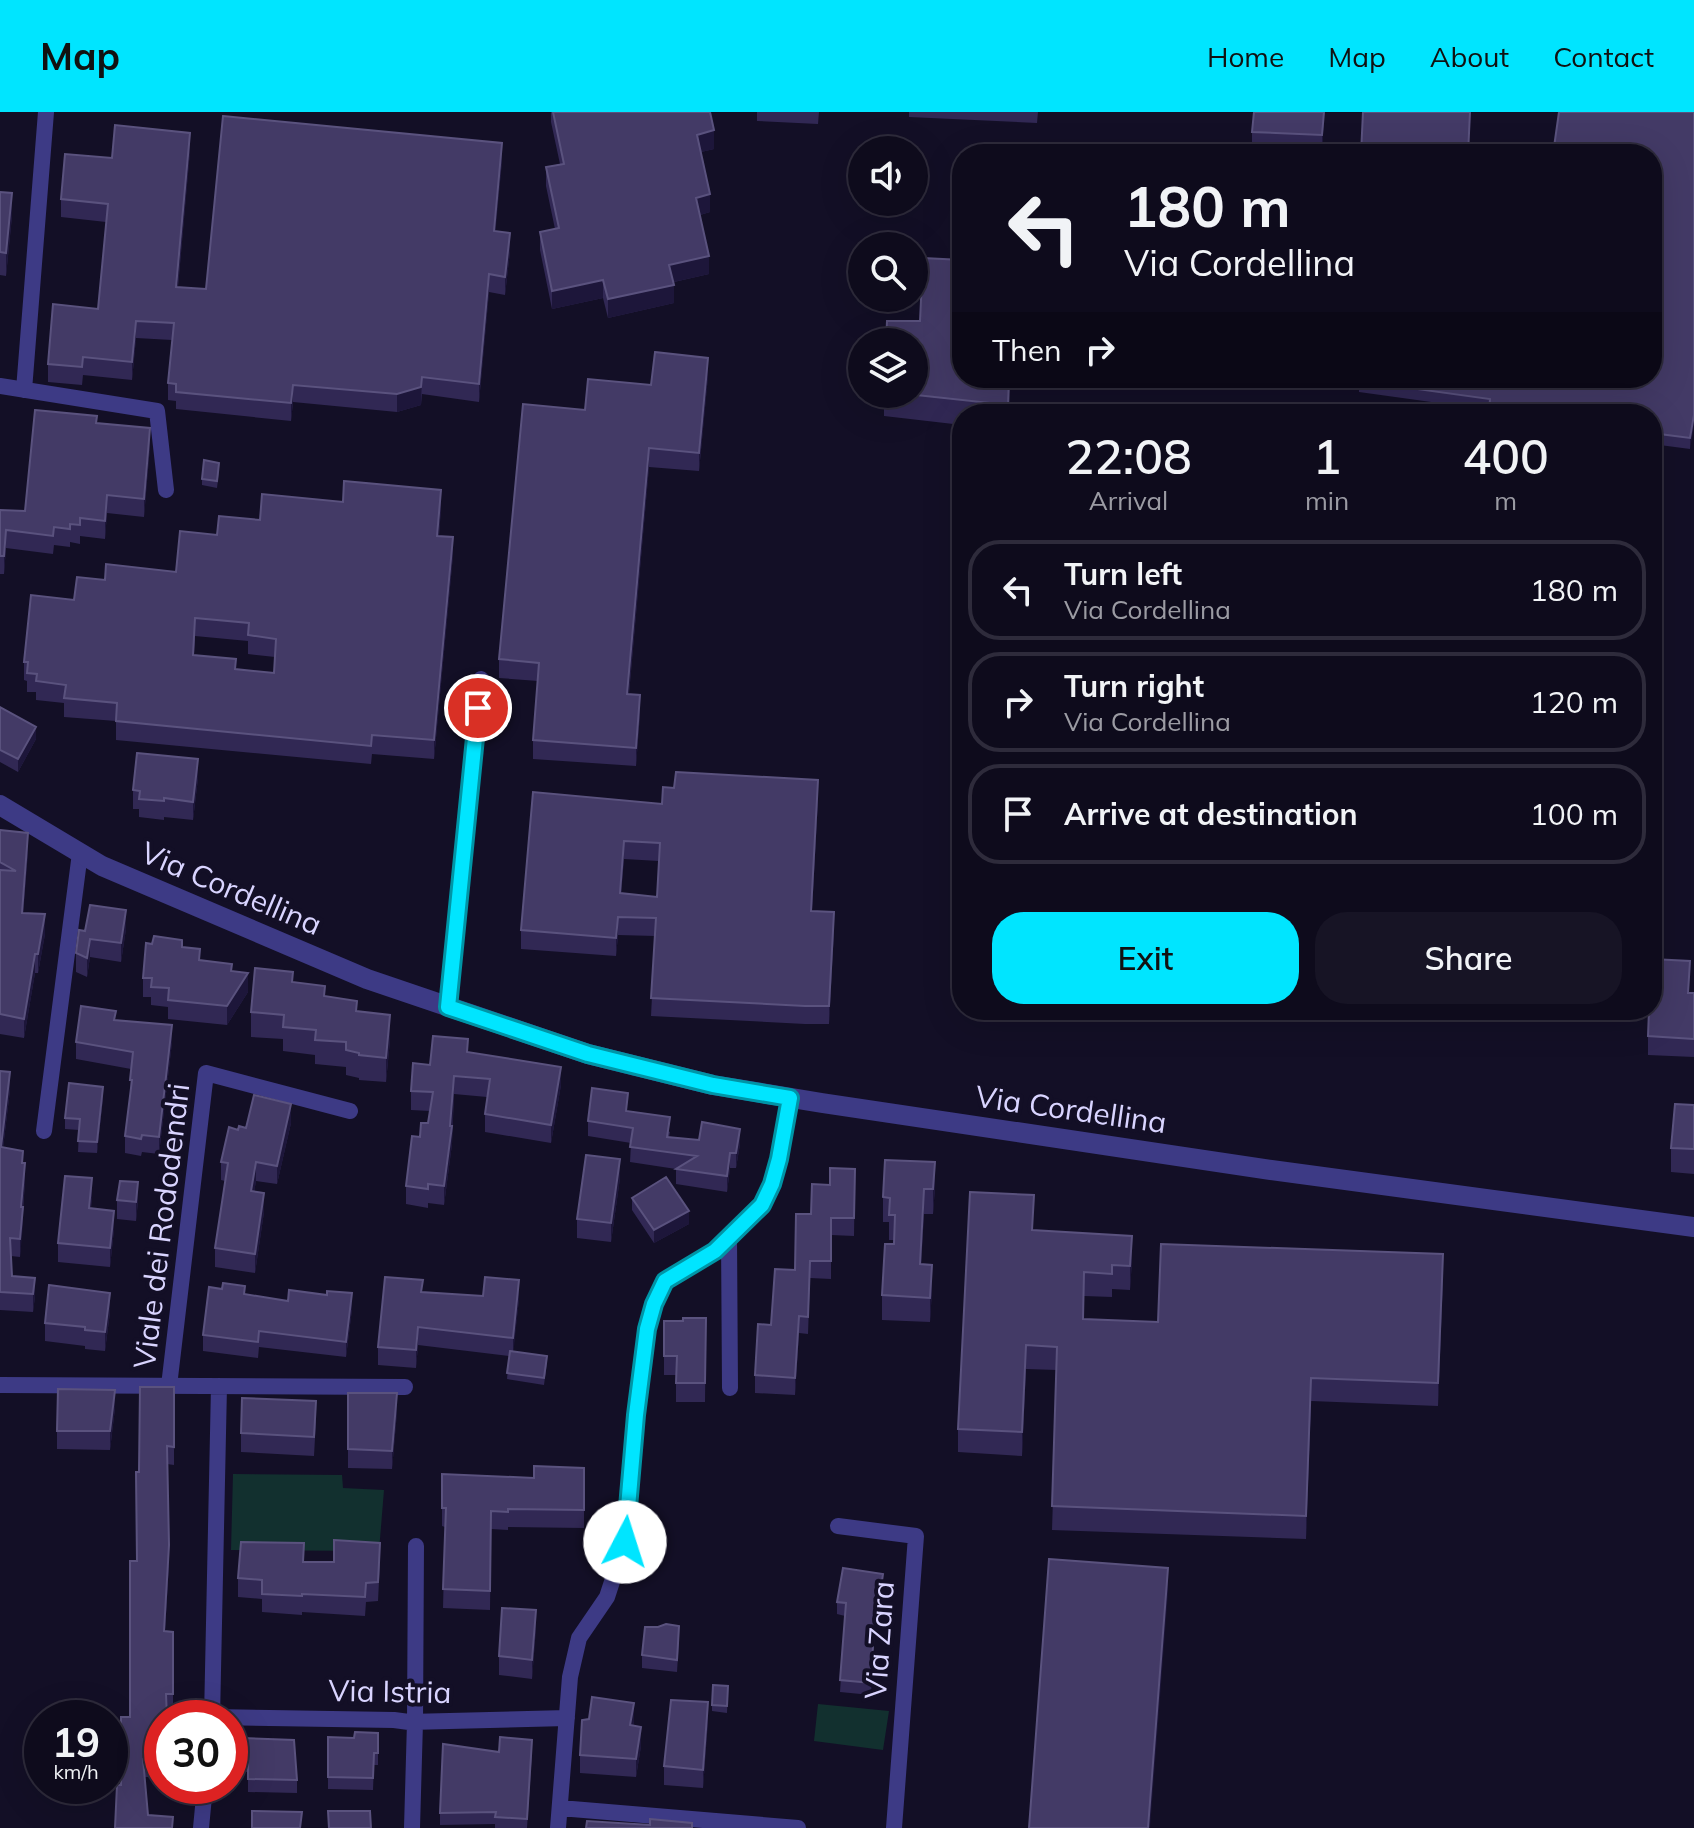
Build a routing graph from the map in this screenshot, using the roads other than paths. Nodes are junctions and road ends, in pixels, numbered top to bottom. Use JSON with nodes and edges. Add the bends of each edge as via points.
{"nodes":[{"id":1,"x":46,"y":112,"type":"edge"},
{"id":2,"x":0,"y":386,"type":"edge"},
{"id":3,"x":24,"y":390,"type":"junction"},
{"id":4,"x":166,"y":490,"type":"dead end"},
{"id":5,"x":481,"y":679,"type":"dead end"},
{"id":6,"x":0,"y":805,"type":"edge"},
{"id":7,"x":80,"y":853,"type":"junction"},
{"id":8,"x":448,"y":1007,"type":"junction"},
{"id":9,"x":790,"y":1098,"type":"junction"},
{"id":10,"x":350,"y":1111,"type":"dead end"},
{"id":11,"x":44,"y":1131,"type":"dead end"},
{"id":12,"x":1694,"y":1227,"type":"edge"},
{"id":13,"x":729,"y":1237,"type":"junction"},
{"id":14,"x":0,"y":1385,"type":"edge"},
{"id":15,"x":169,"y":1386,"type":"junction"},
{"id":16,"x":219,"y":1386,"type":"junction"},
{"id":17,"x":405,"y":1387,"type":"dead end"},
{"id":18,"x":730,"y":1388,"type":"dead end"},
{"id":19,"x":838,"y":1526,"type":"dead end"},
{"id":20,"x":416,"y":1546,"type":"dead end"},
{"id":21,"x":212,"y":1700,"type":"edge"},
{"id":22,"x":248,"y":1718,"type":"edge"},
{"id":23,"x":567,"y":1718,"type":"junction"},
{"id":24,"x":415,"y":1722,"type":"junction"},
{"id":25,"x":203,"y":1804,"type":"edge"},
{"id":26,"x":560,"y":1808,"type":"junction"},
{"id":27,"x":201,"y":1828,"type":"edge"},
{"id":28,"x":412,"y":1828,"type":"edge"},
{"id":29,"x":558,"y":1828,"type":"edge"},
{"id":30,"x":798,"y":1828,"type":"edge"},
{"id":31,"x":894,"y":1828,"type":"edge"}],
"edges":[{"from":1,"to":3,"type":"street"},
{"from":2,"to":3,"type":"street"},
{"from":3,"to":4,"type":"street","via":[[157,411]]},
{"from":5,"to":8,"type":"street"},
{"from":6,"to":7,"type":"street","name":"Via Cordellina"},
{"from":7,"to":8,"type":"street","name":"Via Cordellina","via":[[338,967]]},
{"from":7,"to":11,"type":"street"},
{"from":8,"to":9,"type":"street","name":"Via Cordellina","via":[[588,1054]]},
{"from":9,"to":12,"type":"street","name":"Via Cordellina"},
{"from":9,"to":13,"type":"street","via":[[772,1184],[762,1205]]},
{"from":10,"to":15,"type":"street","name":"Viale dei Rododendri","via":[[206,1073]]},
{"from":13,"to":18,"type":"street"},
{"from":13,"to":23,"type":"street","via":[[665,1281],[654,1304],[636,1415],[625,1542],[607,1597],[579,1638]]},
{"from":14,"to":15,"type":"street"},
{"from":15,"to":16,"type":"street"},
{"from":16,"to":17,"type":"street"},
{"from":16,"to":21,"type":"street"},
{"from":19,"to":31,"type":"street","name":"Via Zara","via":[[916,1536]]},
{"from":20,"to":24,"type":"street"},
{"from":22,"to":24,"type":"street","name":"Via Istria"},
{"from":23,"to":24,"type":"street","name":"Via Istria"},
{"from":23,"to":26,"type":"street"},
{"from":24,"to":28,"type":"street"},
{"from":25,"to":27,"type":"street"},
{"from":26,"to":29,"type":"street"},
{"from":26,"to":30,"type":"street"}]}
